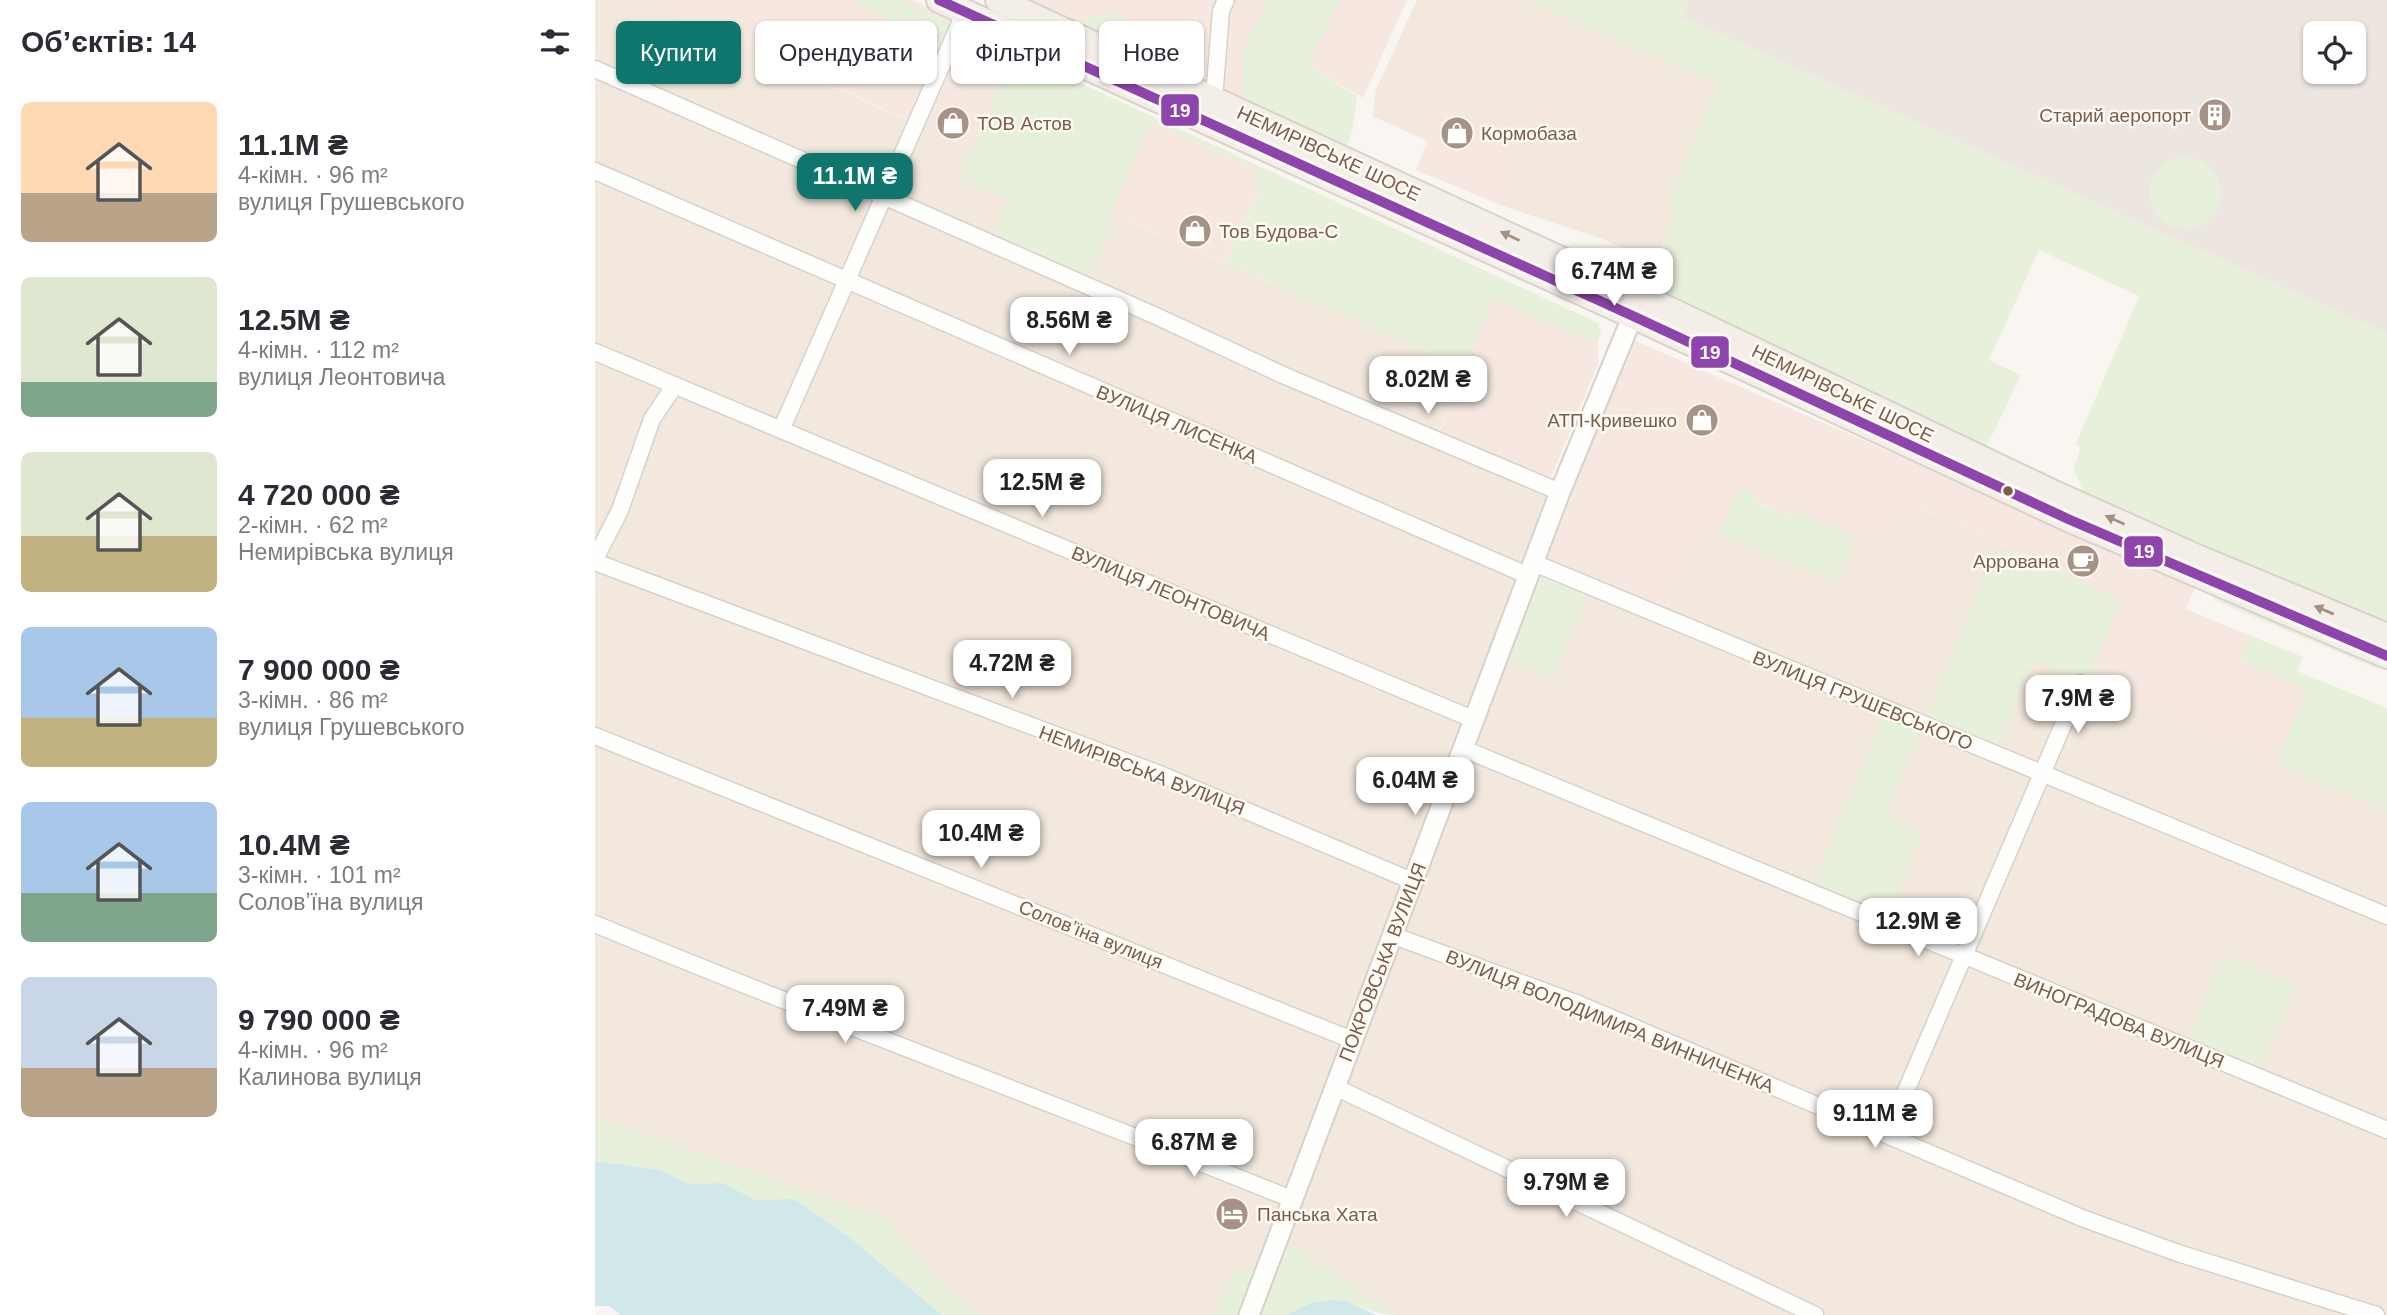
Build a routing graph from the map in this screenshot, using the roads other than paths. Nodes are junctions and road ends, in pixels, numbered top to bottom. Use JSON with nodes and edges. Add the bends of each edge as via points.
{"nodes":[{"id":1,"x":939,"y":0,"type":"edge"},
{"id":2,"x":998,"y":0,"type":"edge"},
{"id":3,"x":1226,"y":0,"type":"edge"},
{"id":4,"x":965,"y":12,"type":"junction"},
{"id":5,"x":595,"y":69,"type":"edge"},
{"id":6,"x":1214,"y":99,"type":"junction"},
{"id":7,"x":595,"y":171,"type":"edge"},
{"id":8,"x":883,"y":196,"type":"junction"},
{"id":9,"x":845,"y":281,"type":"junction"},
{"id":10,"x":1632,"y":316,"type":"junction"},
{"id":11,"x":595,"y":352,"type":"edge"},
{"id":12,"x":675,"y":385,"type":"junction"},
{"id":13,"x":781,"y":430,"type":"junction"},
{"id":14,"x":1560,"y":492,"type":"junction"},
{"id":15,"x":595,"y":560,"type":"edge"},
{"id":16,"x":1532,"y":569,"type":"junction"},
{"id":17,"x":2387,"y":636,"type":"edge"},
{"id":18,"x":2387,"y":656,"type":"edge"},
{"id":19,"x":2081,"y":683,"type":"dead end"},
{"id":20,"x":1475,"y":720,"type":"junction"},
{"id":21,"x":595,"y":736,"type":"edge"},
{"id":22,"x":1464,"y":748,"type":"junction"},
{"id":23,"x":2042,"y":773,"type":"junction"},
{"id":24,"x":1412,"y":881,"type":"junction"},
{"id":25,"x":2387,"y":916,"type":"edge"},
{"id":26,"x":595,"y":925,"type":"edge"},
{"id":27,"x":1392,"y":935,"type":"junction"},
{"id":28,"x":1963,"y":957,"type":"junction"},
{"id":29,"x":1352,"y":1040,"type":"junction"},
{"id":30,"x":1335,"y":1087,"type":"junction"},
{"id":31,"x":2387,"y":1130,"type":"edge"},
{"id":32,"x":1887,"y":1135,"type":"junction"},
{"id":33,"x":1291,"y":1199,"type":"junction"},
{"id":34,"x":1249,"y":1315,"type":"edge"},
{"id":35,"x":1815,"y":1315,"type":"edge"},
{"id":36,"x":2376,"y":1315,"type":"edge"}],
"edges":[{"from":1,"to":4,"type":"main road","name":"НЕМИРІВСЬКЕ ШОСЕ"},
{"from":2,"to":6,"type":"main road","name":"НЕМИРІВСЬКЕ ШОСЕ"},
{"from":3,"to":6,"type":"street","via":[[1221,10]]},
{"from":4,"to":8,"type":"street"},
{"from":4,"to":10,"type":"main road","name":"НЕМИРІВСЬКЕ ШОСЕ"},
{"from":5,"to":8,"type":"street"},
{"from":10,"to":6,"type":"main road","name":"НЕМИРІВСЬКЕ ШОСЕ","one_way":true},
{"from":7,"to":9,"type":"street","name":"ВУЛИЦЯ ЛИСЕНКА"},
{"from":8,"to":9,"type":"street"},
{"from":8,"to":14,"type":"street","via":[[1283,375]]},
{"from":9,"to":13,"type":"street"},
{"from":9,"to":16,"type":"street","name":"ВУЛИЦЯ ЛИСЕНКА"},
{"from":10,"to":14,"type":"street","name":"ПОКРОВСЬКА ВУЛИЦЯ"},
{"from":17,"to":10,"type":"main road","name":"НЕМИРІВСЬКЕ ШОСЕ","one_way":true},
{"from":10,"to":18,"type":"main road","name":"НЕМИРІВСЬКЕ ШОСЕ","via":[[2068,519]]},
{"from":11,"to":12,"type":"street","name":"ВУЛИЦЯ ЛЕОНТОВИЧА"},
{"from":12,"to":13,"type":"street","name":"ВУЛИЦЯ ЛЕОНТОВИЧА"},
{"from":12,"to":15,"type":"street","via":[[652,419],[620,510]]},
{"from":13,"to":20,"type":"street","name":"ВУЛИЦЯ ЛЕОНТОВИЧА"},
{"from":14,"to":16,"type":"street","name":"ПОКРОВСЬКА ВУЛИЦЯ"},
{"from":15,"to":24,"type":"street","name":"НЕМИРІВСЬКА ВУЛИЦЯ","via":[[1162,775]]},
{"from":16,"to":20,"type":"street","name":"ПОКРОВСЬКА ВУЛИЦЯ"},
{"from":16,"to":23,"type":"street","name":"ВУЛИЦЯ ГРУШЕВСЬКОГО"},
{"from":19,"to":23,"type":"street"},
{"from":20,"to":22,"type":"street","name":"ПОКРОВСЬКА ВУЛИЦЯ"},
{"from":21,"to":29,"type":"street","name":"Соловʼїна вулиця"},
{"from":22,"to":24,"type":"street","name":"ПОКРОВСЬКА ВУЛИЦЯ"},
{"from":22,"to":28,"type":"street","name":"ВИНОГРАДОВА ВУЛИЦЯ"},
{"from":23,"to":25,"type":"street","name":"ВУЛИЦЯ ГРУШЕВСЬКОГО"},
{"from":23,"to":28,"type":"street"},
{"from":24,"to":27,"type":"street","name":"ПОКРОВСЬКА ВУЛИЦЯ"},
{"from":26,"to":33,"type":"street","via":[[786,1004],[1111,1125]]},
{"from":27,"to":29,"type":"street","name":"ПОКРОВСЬКА ВУЛИЦЯ"},
{"from":27,"to":32,"type":"street","name":"ВУЛИЦЯ ВОЛОДИМИРА ВИННИЧЕНКА","via":[[1581,1005]]},
{"from":28,"to":31,"type":"street","name":"ВИНОГРАДОВА ВУЛИЦЯ"},
{"from":28,"to":32,"type":"street"},
{"from":29,"to":30,"type":"street","name":"ПОКРОВСЬКА ВУЛИЦЯ"},
{"from":30,"to":33,"type":"street","name":"ПОКРОВСЬКА ВУЛИЦЯ"},
{"from":30,"to":35,"type":"street"},
{"from":32,"to":36,"type":"street","name":"ВУЛИЦЯ ВОЛОДИМИРА ВИННИЧЕНКА","via":[[2082,1218]]},
{"from":33,"to":34,"type":"street","name":"ПОКРОВСЬКА ВУЛИЦЯ"}]}
